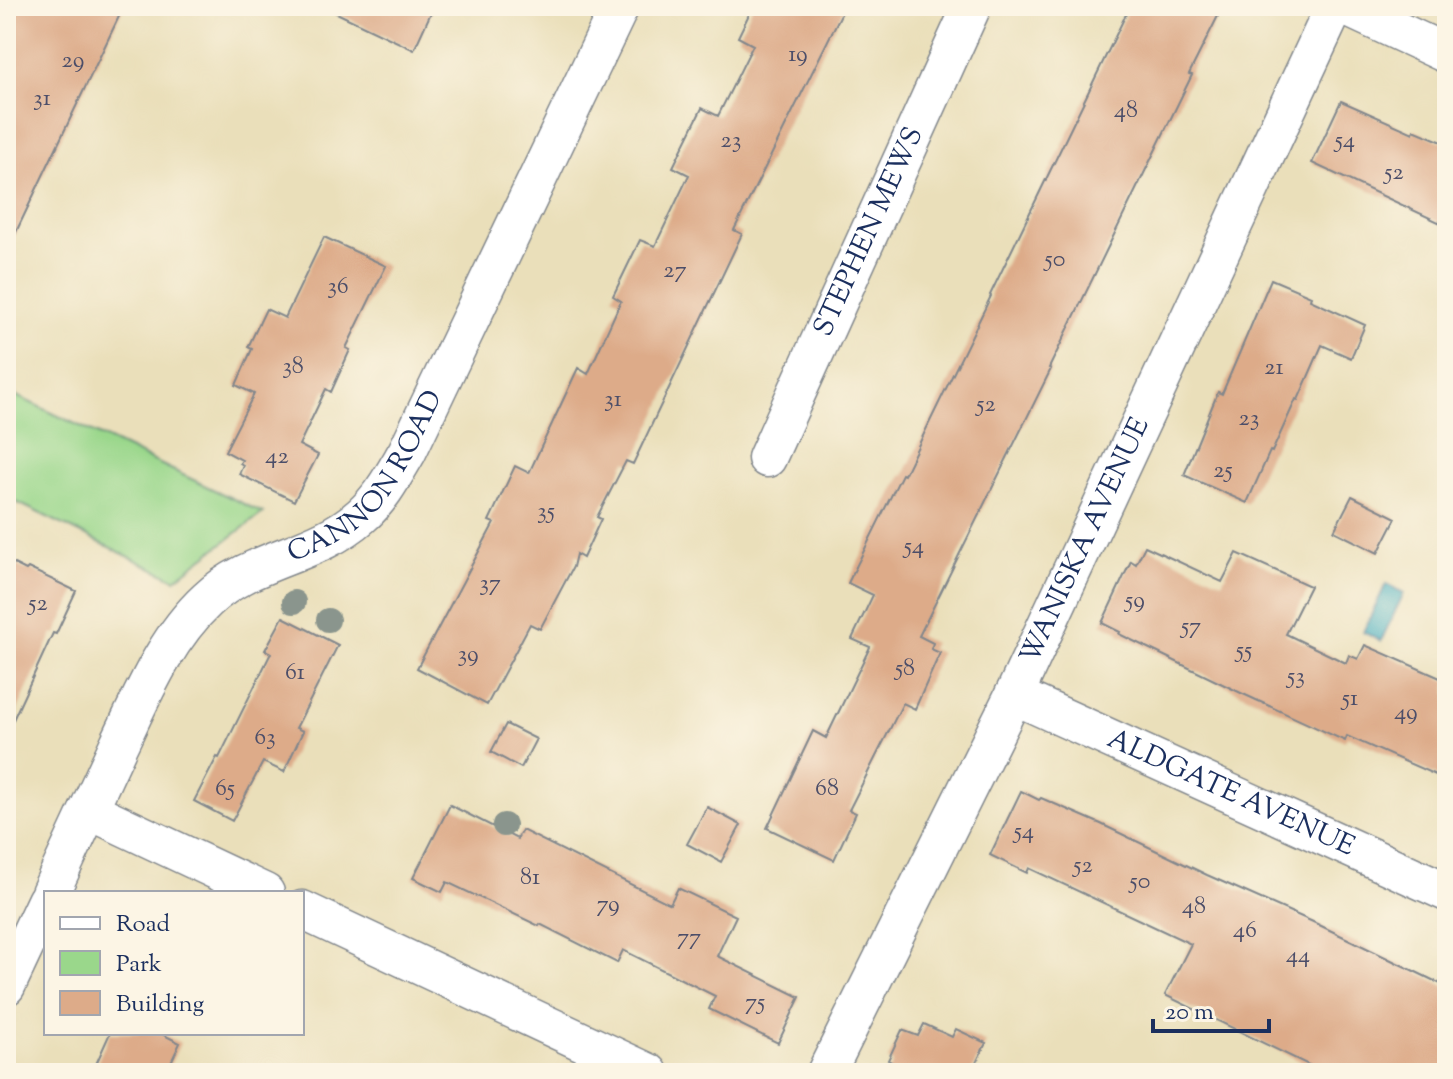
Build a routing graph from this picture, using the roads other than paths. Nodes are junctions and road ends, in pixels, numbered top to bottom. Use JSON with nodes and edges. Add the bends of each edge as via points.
{"nodes":[{"id":1,"x":620,"y":6,"type":"edge"},
{"id":2,"x":972,"y":6,"type":"edge"},
{"id":3,"x":1335,"y":6,"type":"edge"},
{"id":4,"x":1344,"y":6,"type":"edge"},
{"id":5,"x":1447,"y":54,"type":"edge"},
{"id":6,"x":767,"y":458,"type":"dead end"},
{"id":7,"x":1014,"y":695,"type":"junction"},
{"id":8,"x":89,"y":810,"type":"junction"},
{"id":9,"x":51,"y":891,"type":"edge"},
{"id":10,"x":261,"y":891,"type":"edge"},
{"id":11,"x":1447,"y":892,"type":"edge"},
{"id":12,"x":44,"y":905,"type":"edge"},
{"id":13,"x":304,"y":911,"type":"edge"},
{"id":14,"x":6,"y":986,"type":"edge"},
{"id":15,"x":634,"y":1070,"type":"edge"},
{"id":16,"x":826,"y":1073,"type":"edge"}],
"edges":[{"from":1,"to":8,"type":"street","name":"CANNON ROAD","via":[[390,481],[362,516],[342,530],[245,573],[208,598],[174,639]]},
{"from":2,"to":6,"type":"street","name":"STEPHEN MEWS"},
{"from":3,"to":7,"type":"street","name":"WANISKA AVENUE"},
{"from":4,"to":5,"type":"street"},
{"from":7,"to":11,"type":"street","name":"ALDGATE AVENUE"},
{"from":7,"to":16,"type":"street","name":"WANISKA AVENUE"},
{"from":8,"to":9,"type":"street","name":"CANNON ROAD"},
{"from":8,"to":10,"type":"street"},
{"from":12,"to":14,"type":"street"},
{"from":13,"to":15,"type":"street"}]}
